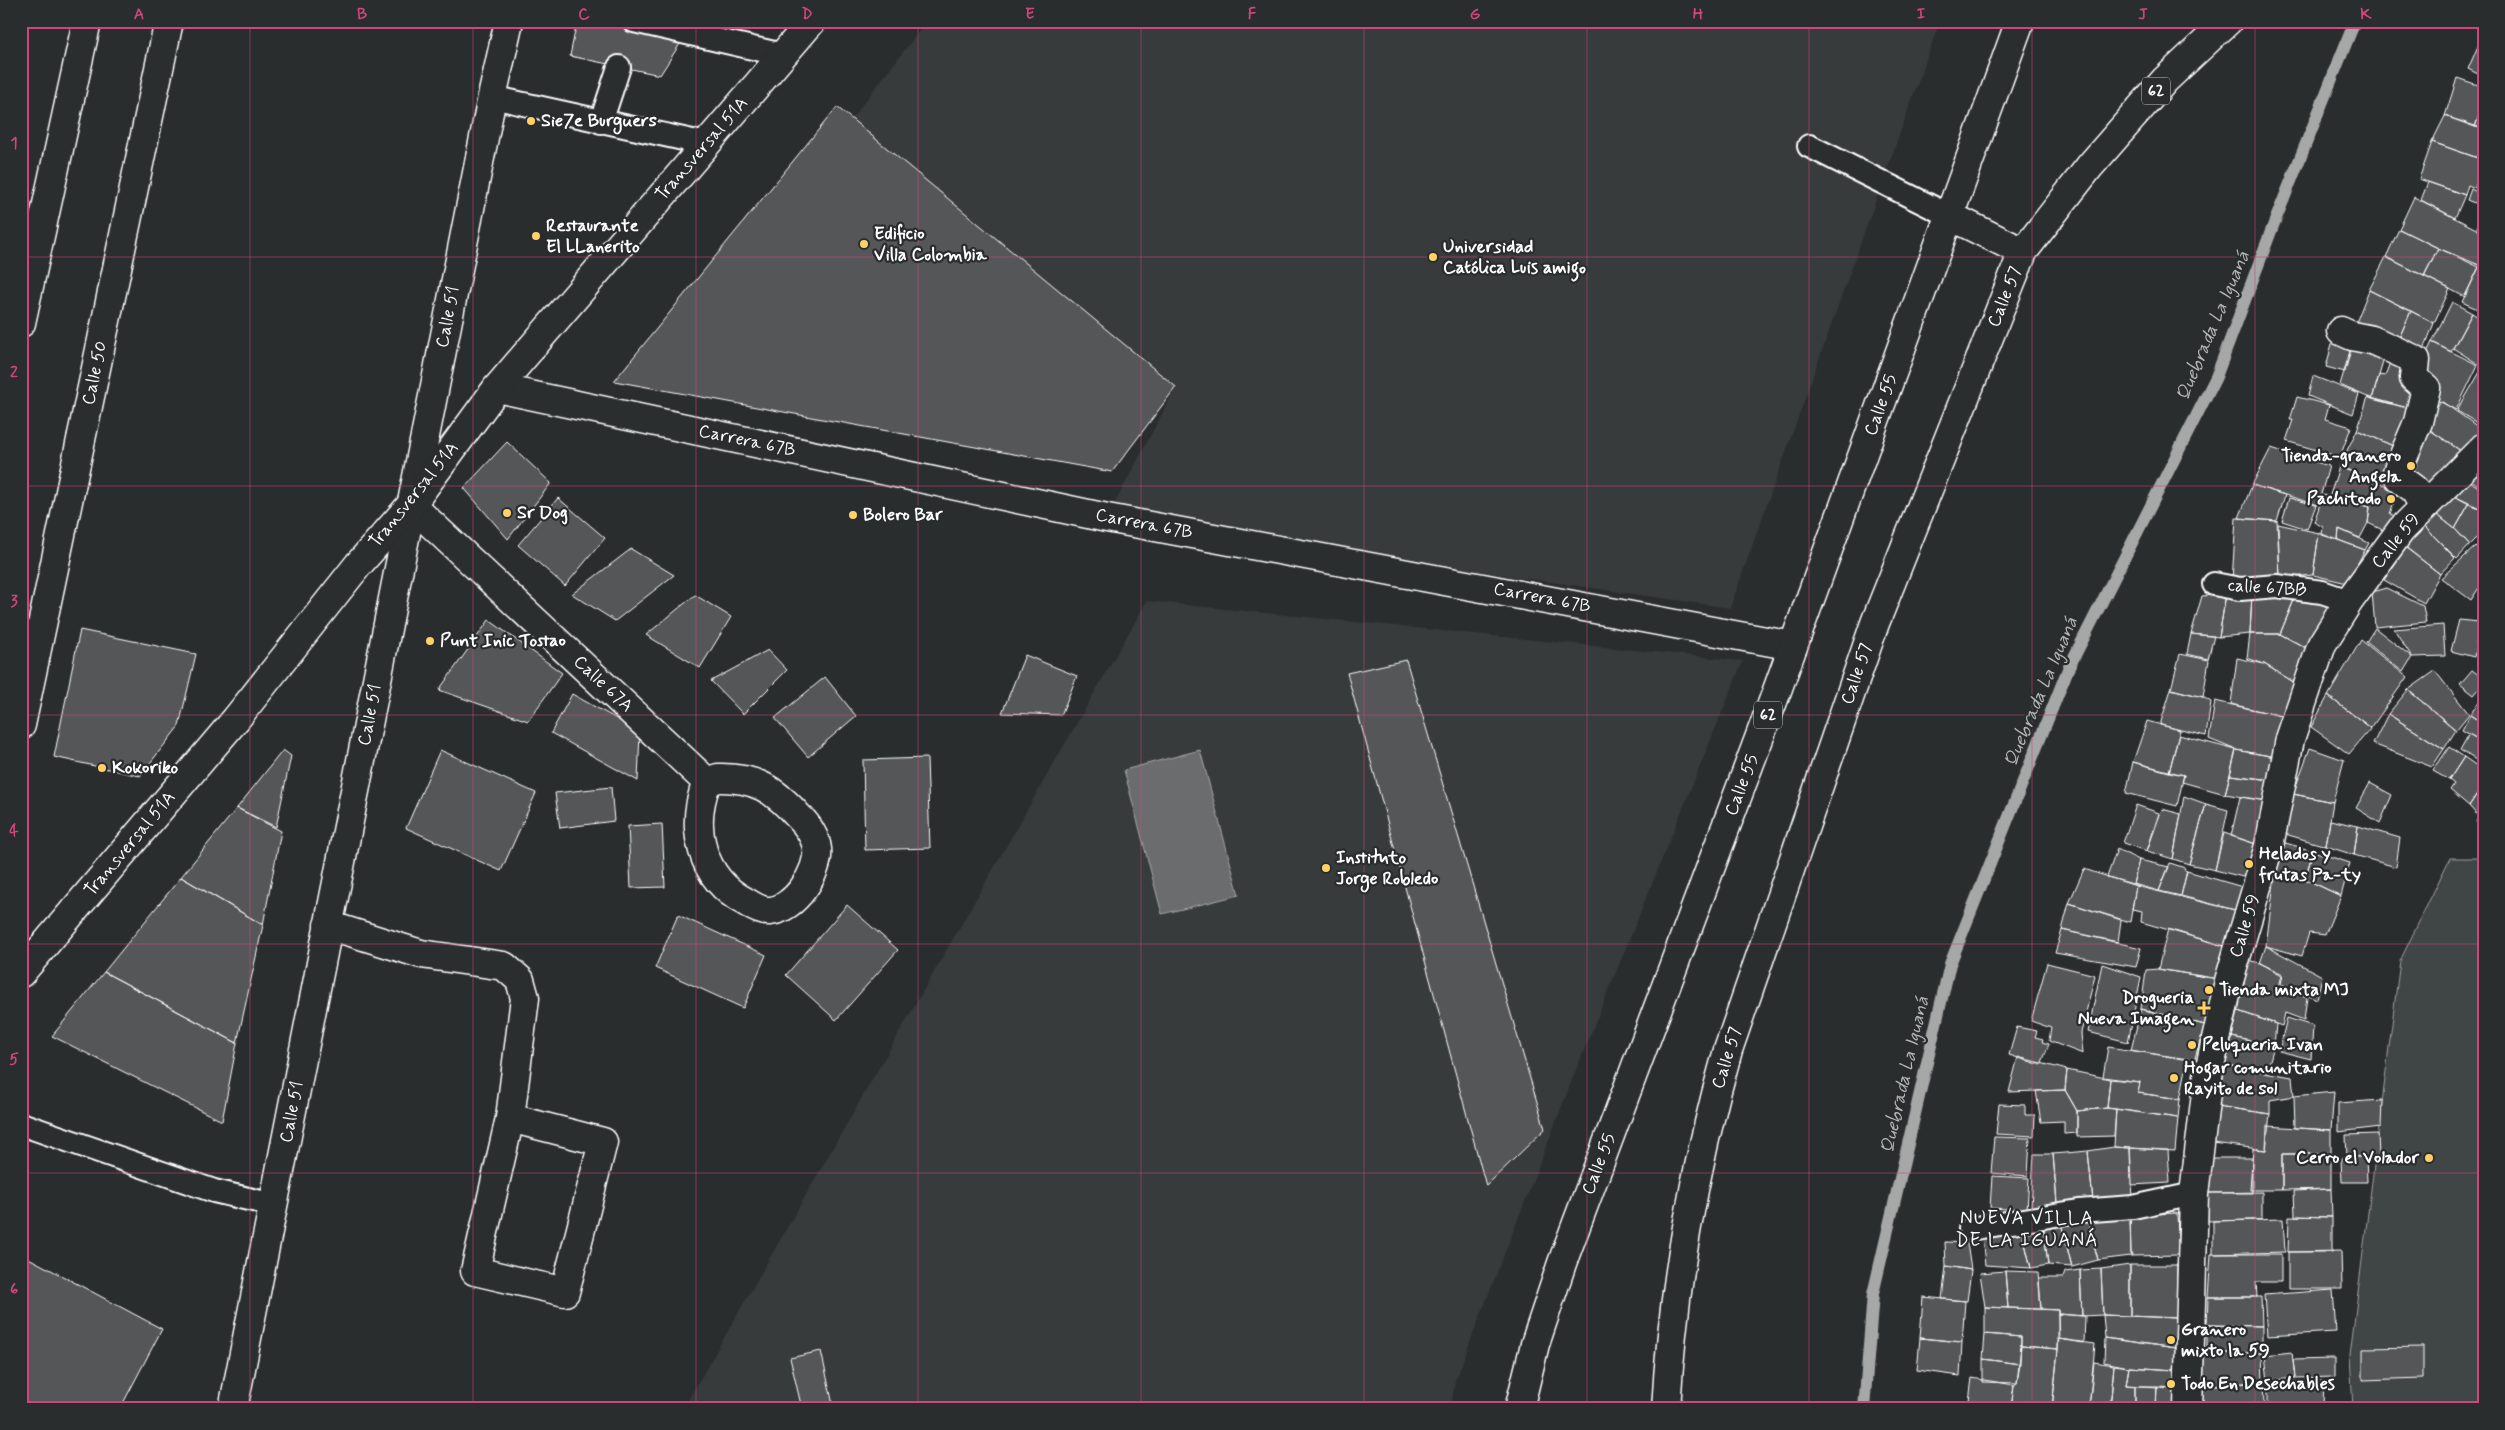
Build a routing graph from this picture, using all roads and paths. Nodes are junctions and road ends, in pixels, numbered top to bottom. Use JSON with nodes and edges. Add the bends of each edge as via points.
{"nodes":[{"id":1,"x":87,"y":21,"type":"edge"},
{"id":2,"x":168,"y":21,"type":"edge"},
{"id":3,"x":509,"y":21,"type":"edge"},
{"id":4,"x":812,"y":21,"type":"edge"},
{"id":5,"x":2020,"y":21,"type":"edge"},
{"id":6,"x":2228,"y":21,"type":"edge"},
{"id":7,"x":633,"y":25,"type":"edge"},
{"id":8,"x":783,"y":55,"type":"junction"},
{"id":9,"x":619,"y":67,"type":"dead end"},
{"id":10,"x":492,"y":97,"type":"junction"},
{"id":11,"x":601,"y":122,"type":"junction"},
{"id":12,"x":706,"y":144,"type":"junction"},
{"id":13,"x":1809,"y":146,"type":"dead end"},
{"id":14,"x":1950,"y":216,"type":"junction"},
{"id":15,"x":2023,"y":252,"type":"junction"},
{"id":16,"x":21,"y":323,"type":"edge"},
{"id":17,"x":2342,"y":331,"type":"dead end"},
{"id":18,"x":497,"y":388,"type":"junction"},
{"id":19,"x":2484,"y":447,"type":"edge"},
{"id":20,"x":411,"y":504,"type":"junction"},
{"id":21,"x":2424,"y":507,"type":"junction"},
{"id":22,"x":2214,"y":584,"type":"dead end"},
{"id":23,"x":2349,"y":602,"type":"junction"},
{"id":24,"x":1793,"y":646,"type":"junction"},
{"id":25,"x":21,"y":725,"type":"edge"},
{"id":26,"x":707,"y":782,"type":"junction"},
{"id":27,"x":328,"y":925,"type":"junction"},
{"id":28,"x":21,"y":973,"type":"edge"},
{"id":29,"x":510,"y":1118,"type":"junction"},
{"id":30,"x":21,"y":1124,"type":"edge"},
{"id":31,"x":2194,"y":1194,"type":"junction"},
{"id":32,"x":274,"y":1205,"type":"junction"},
{"id":33,"x":1970,"y":1229,"type":"dead end"},
{"id":34,"x":233,"y":1409,"type":"edge"},
{"id":35,"x":1519,"y":1409,"type":"edge"},
{"id":36,"x":1666,"y":1409,"type":"edge"},
{"id":37,"x":2188,"y":1409,"type":"edge"}],
"edges":[{"from":1,"to":16,"type":"main road"},
{"from":2,"to":25,"type":"main road","name":"Calle 50"},
{"from":3,"to":10,"type":"main road","name":"Calle 51"},
{"from":4,"to":8,"type":"main road","name":"Transversal 51A"},
{"from":5,"to":14,"type":"main road","name":"Calle 55","number":"62"},
{"from":6,"to":15,"type":"main road","name":"Calle 57","number":"62","via":[[2165,80],[2090,166]]},
{"from":7,"to":8,"type":"lane"},
{"from":8,"to":12,"type":"main road","name":"Transversal 51A"},
{"from":9,"to":11,"type":"lane"},
{"from":10,"to":11,"type":"lane"},
{"from":10,"to":20,"type":"main road","name":"Calle 51"},
{"from":11,"to":12,"type":"lane"},
{"from":12,"to":18,"type":"main road","name":"Transversal 51A"},
{"from":13,"to":14,"type":"lane"},
{"from":14,"to":15,"type":"main road"},
{"from":14,"to":24,"type":"main road","name":"Calle 55","number":"62"},
{"from":15,"to":36,"type":"main road","name":"Calle 57","number":"62","via":[[1875,623],[1728,1050],[1709,1116],[1683,1241],[1669,1347]]},
{"from":17,"to":21,"type":"main road","via":[[2372,340],[2416,360],[2414,378],[2426,388],[2418,422],[2397,472],[2399,478],[2414,489]]},
{"from":18,"to":20,"type":"main road","name":"Transversal 51A"},
{"from":18,"to":24,"type":"main road","name":"Carrera 67B","via":[[1107,518]]},
{"from":19,"to":21,"type":"main road","name":"Calle 59"},
{"from":20,"to":26,"type":"main road","name":"Calle 67A"},
{"from":20,"to":27,"type":"main road","name":"Calle 51"},
{"from":20,"to":28,"type":"main road","name":"Transversal 51A","via":[[358,564],[236,719]]},
{"from":21,"to":23,"type":"main road","name":"Calle 59","via":[[2401,530]]},
{"from":22,"to":23,"type":"lane","name":"calle 67BB","via":[[2240,589],[2277,586],[2322,592]]},
{"from":23,"to":31,"type":"main road","name":"Calle 59","via":[[2322,644],[2290,739],[2269,846],[2229,982],[2208,1076]]},
{"from":24,"to":35,"type":"main road","name":"Calle 55","number":"62","via":[[1562,1263],[1535,1344]]},
{"from":26,"to":26,"type":"main road","via":[[701,797],[701,848],[717,881],[731,894],[754,906],[771,911],[785,905],[801,892],[815,871],[818,849],[807,825],[783,799],[757,783],[739,778],[718,778]]},
{"from":27,"to":29,"type":"main road","via":[[420,954],[504,966],[520,980],[525,998]]},
{"from":27,"to":32,"type":"main road","name":"Calle 51"},
{"from":29,"to":29,"type":"main road","via":[[475,1271],[565,1292],[603,1142]]},
{"from":30,"to":32,"type":"lane","via":[[214,1191]]},
{"from":31,"to":33,"type":"lane","via":[[2133,1207],[2079,1211]]},
{"from":31,"to":37,"type":"main road","name":"Calle 59"},
{"from":32,"to":34,"type":"main road","name":"Calle 51"}]}
